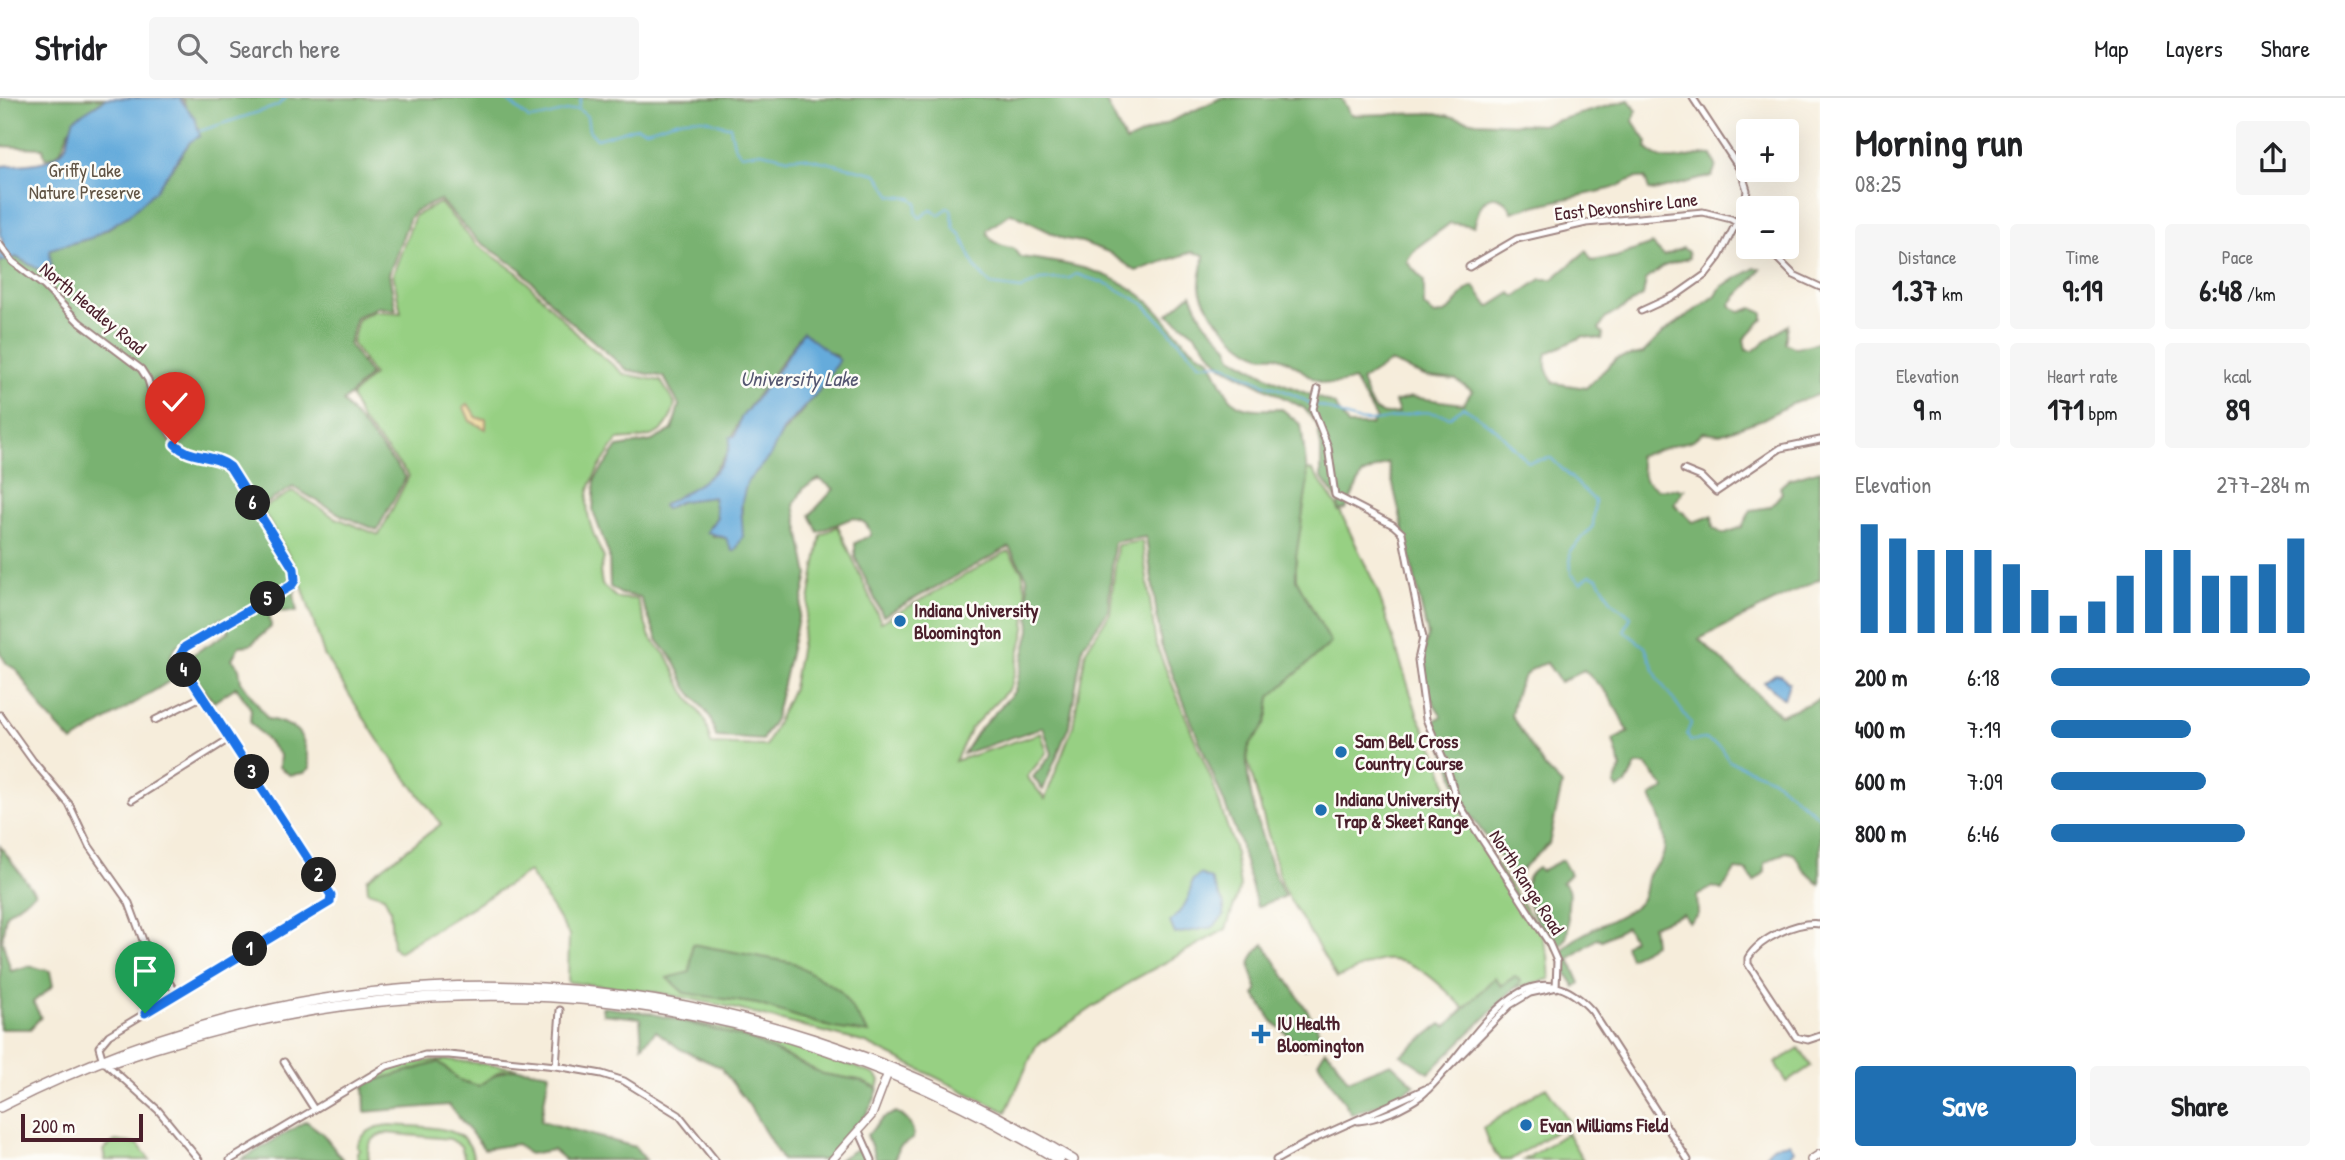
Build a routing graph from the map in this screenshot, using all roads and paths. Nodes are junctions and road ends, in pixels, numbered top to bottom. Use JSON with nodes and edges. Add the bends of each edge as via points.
{"nodes":[{"id":1,"x":1693,"y":98,"type":"edge"},
{"id":2,"x":1746,"y":196,"type":"edge"},
{"id":3,"x":1736,"y":221,"type":"edge"},
{"id":4,"x":1736,"y":225,"type":"edge"},
{"id":5,"x":0,"y":245,"type":"edge"},
{"id":6,"x":1778,"y":259,"type":"edge"},
{"id":7,"x":1469,"y":267,"type":"dead end"},
{"id":8,"x":1820,"y":287,"type":"edge"},
{"id":9,"x":1641,"y":311,"type":"dead end"},
{"id":10,"x":1318,"y":389,"type":"dead end"},
{"id":11,"x":1820,"y":440,"type":"edge"},
{"id":12,"x":1684,"y":470,"type":"dead end"},
{"id":13,"x":201,"y":697,"type":"junction"},
{"id":14,"x":0,"y":715,"type":"edge"},
{"id":15,"x":155,"y":720,"type":"dead end"},
{"id":16,"x":229,"y":739,"type":"junction"},
{"id":17,"x":132,"y":800,"type":"dead end"},
{"id":18,"x":1820,"y":924,"type":"edge"},
{"id":19,"x":1555,"y":988,"type":"junction"},
{"id":20,"x":176,"y":993,"type":"junction"},
{"id":21,"x":560,"y":1010,"type":"dead end"},
{"id":22,"x":1820,"y":1036,"type":"edge"},
{"id":23,"x":103,"y":1061,"type":"junction"},
{"id":24,"x":284,"y":1062,"type":"dead end"},
{"id":25,"x":556,"y":1066,"type":"junction"},
{"id":26,"x":889,"y":1069,"type":"junction"},
{"id":27,"x":0,"y":1107,"type":"edge"},
{"id":28,"x":314,"y":1109,"type":"junction"},
{"id":29,"x":859,"y":1131,"type":"junction"},
{"id":30,"x":1820,"y":1154,"type":"edge"},
{"id":31,"x":199,"y":1160,"type":"edge"},
{"id":32,"x":230,"y":1160,"type":"edge"},
{"id":33,"x":715,"y":1160,"type":"edge"},
{"id":34,"x":832,"y":1160,"type":"edge"},
{"id":35,"x":872,"y":1160,"type":"edge"},
{"id":36,"x":1059,"y":1160,"type":"edge"},
{"id":37,"x":1073,"y":1160,"type":"edge"},
{"id":38,"x":1276,"y":1160,"type":"edge"},
{"id":39,"x":1688,"y":1160,"type":"edge"},
{"id":40,"x":1811,"y":1160,"type":"edge"}],
"edges":[{"from":1,"to":2,"type":"street","via":[[1744,175]]},
{"from":3,"to":7,"type":"street","name":"East Devonshire Lane","via":[[1703,212],[1586,223],[1517,239]]},
{"from":4,"to":9,"type":"street","via":[[1705,275],[1686,290]]},
{"from":5,"to":13,"type":"street","name":"North Headley Road","via":[[87,329],[141,369],[175,444],[230,467],[294,569],[291,586],[180,651],[179,662]]},
{"from":6,"to":8,"type":"street","via":[[1794,275]]},
{"from":10,"to":19,"type":"street","name":"North Range Road","via":[[1313,409],[1328,447],[1335,495],[1402,533],[1423,638],[1418,660],[1426,719],[1457,801],[1549,943],[1557,961]]},
{"from":11,"to":12,"type":"street","via":[[1775,451],[1716,492],[1701,477]]},
{"from":13,"to":15,"type":"street"},
{"from":13,"to":16,"type":"street","name":"North Headley Road"},
{"from":14,"to":20,"type":"street","via":[[69,804]]},
{"from":16,"to":17,"type":"street"},
{"from":16,"to":20,"type":"street","name":"North Headley Road","via":[[320,877],[331,895],[330,902]]},
{"from":18,"to":22,"type":"street","via":[[1810,922],[1787,930],[1748,958],[1796,1037]]},
{"from":19,"to":38,"type":"street","via":[[1530,993],[1510,1005],[1425,1093]]},
{"from":19,"to":39,"type":"street","via":[[1581,1000],[1592,1011]]},
{"from":20,"to":23,"type":"street","via":[[104,1038],[99,1047]]},
{"from":21,"to":25,"type":"street"},
{"from":23,"to":26,"type":"highway","via":[[226,1026],[328,1006],[429,996],[562,993],[735,1023]]},
{"from":23,"to":27,"type":"highway"},
{"from":23,"to":31,"type":"street","via":[[158,1110]]},
{"from":24,"to":28,"type":"street"},
{"from":25,"to":28,"type":"street","via":[[425,1055],[387,1066]]},
{"from":25,"to":33,"type":"street","via":[[602,1074],[651,1096],[679,1115]]},
{"from":26,"to":29,"type":"main road","via":[[876,1109]]},
{"from":26,"to":36,"type":"highway"},
{"from":26,"to":37,"type":"highway","via":[[976,1105]]},
{"from":28,"to":32,"type":"street"},
{"from":29,"to":34,"type":"main road"},
{"from":29,"to":35,"type":"street"},
{"from":30,"to":40,"type":"main road"}]}
